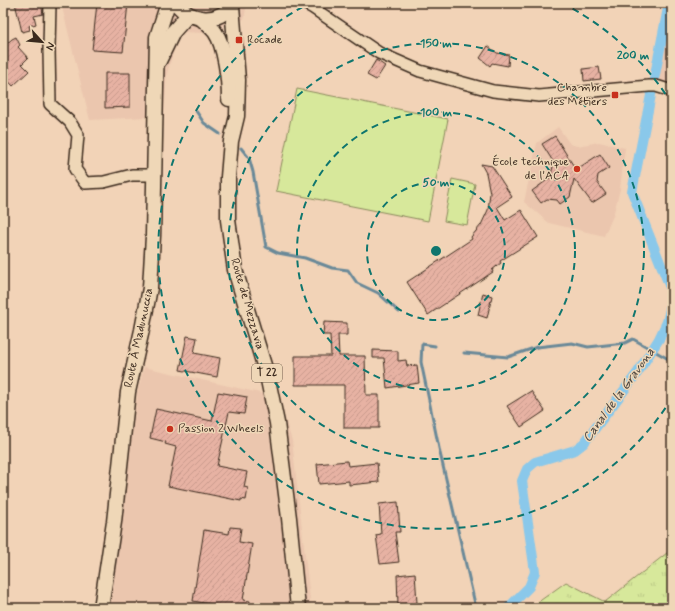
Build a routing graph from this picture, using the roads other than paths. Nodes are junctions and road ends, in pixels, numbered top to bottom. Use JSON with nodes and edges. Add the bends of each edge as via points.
{"nodes":[{"id":1,"x":50,"y":3,"type":"edge"},
{"id":2,"x":168,"y":3,"type":"edge"},
{"id":3,"x":176,"y":3,"type":"edge"},
{"id":4,"x":304,"y":3,"type":"edge"},
{"id":5,"x":233,"y":5,"type":"edge"},
{"id":6,"x":195,"y":17,"type":"junction"},
{"id":7,"x":156,"y":67,"type":"junction"},
{"id":8,"x":672,"y":90,"type":"edge"},
{"id":9,"x":231,"y":141,"type":"junction"},
{"id":10,"x":154,"y":175,"type":"junction"},
{"id":11,"x":101,"y":608,"type":"edge"},
{"id":12,"x":298,"y":608,"type":"edge"}],
"edges":[{"from":1,"to":10,"type":"street","via":[[50,104],[70,122],[78,134],[75,169],[85,183],[104,182],[132,175]]},
{"from":2,"to":7,"type":"main road","name":"Route À Madunuccia","via":[[157,37]]},
{"from":3,"to":6,"type":"main road","name":"Route de Mezzavia"},
{"from":4,"to":8,"type":"street","via":[[379,53],[420,71],[493,91],[539,96],[653,86]]},
{"from":5,"to":6,"type":"main road","via":[[218,16]]},
{"from":5,"to":9,"type":"main road","name":"Route de Mezzavia","number":"T 22","via":[[238,80],[237,116]]},
{"from":6,"to":7,"type":"main road","name":"Route À Madunuccia","via":[[173,32]]},
{"from":6,"to":9,"type":"main road","name":"Route de Mezzavia","number":"T 22","via":[[215,32],[221,44],[229,85]]},
{"from":7,"to":10,"type":"main road","name":"Route À Madunuccia"},
{"from":9,"to":12,"type":"main road","name":"Route de Mezzavia","number":"T 22","via":[[228,220],[235,270],[268,375],[277,422]]},
{"from":10,"to":11,"type":"main road","name":"Route À Madunuccia","via":[[150,288],[128,392],[114,522]]}]}
